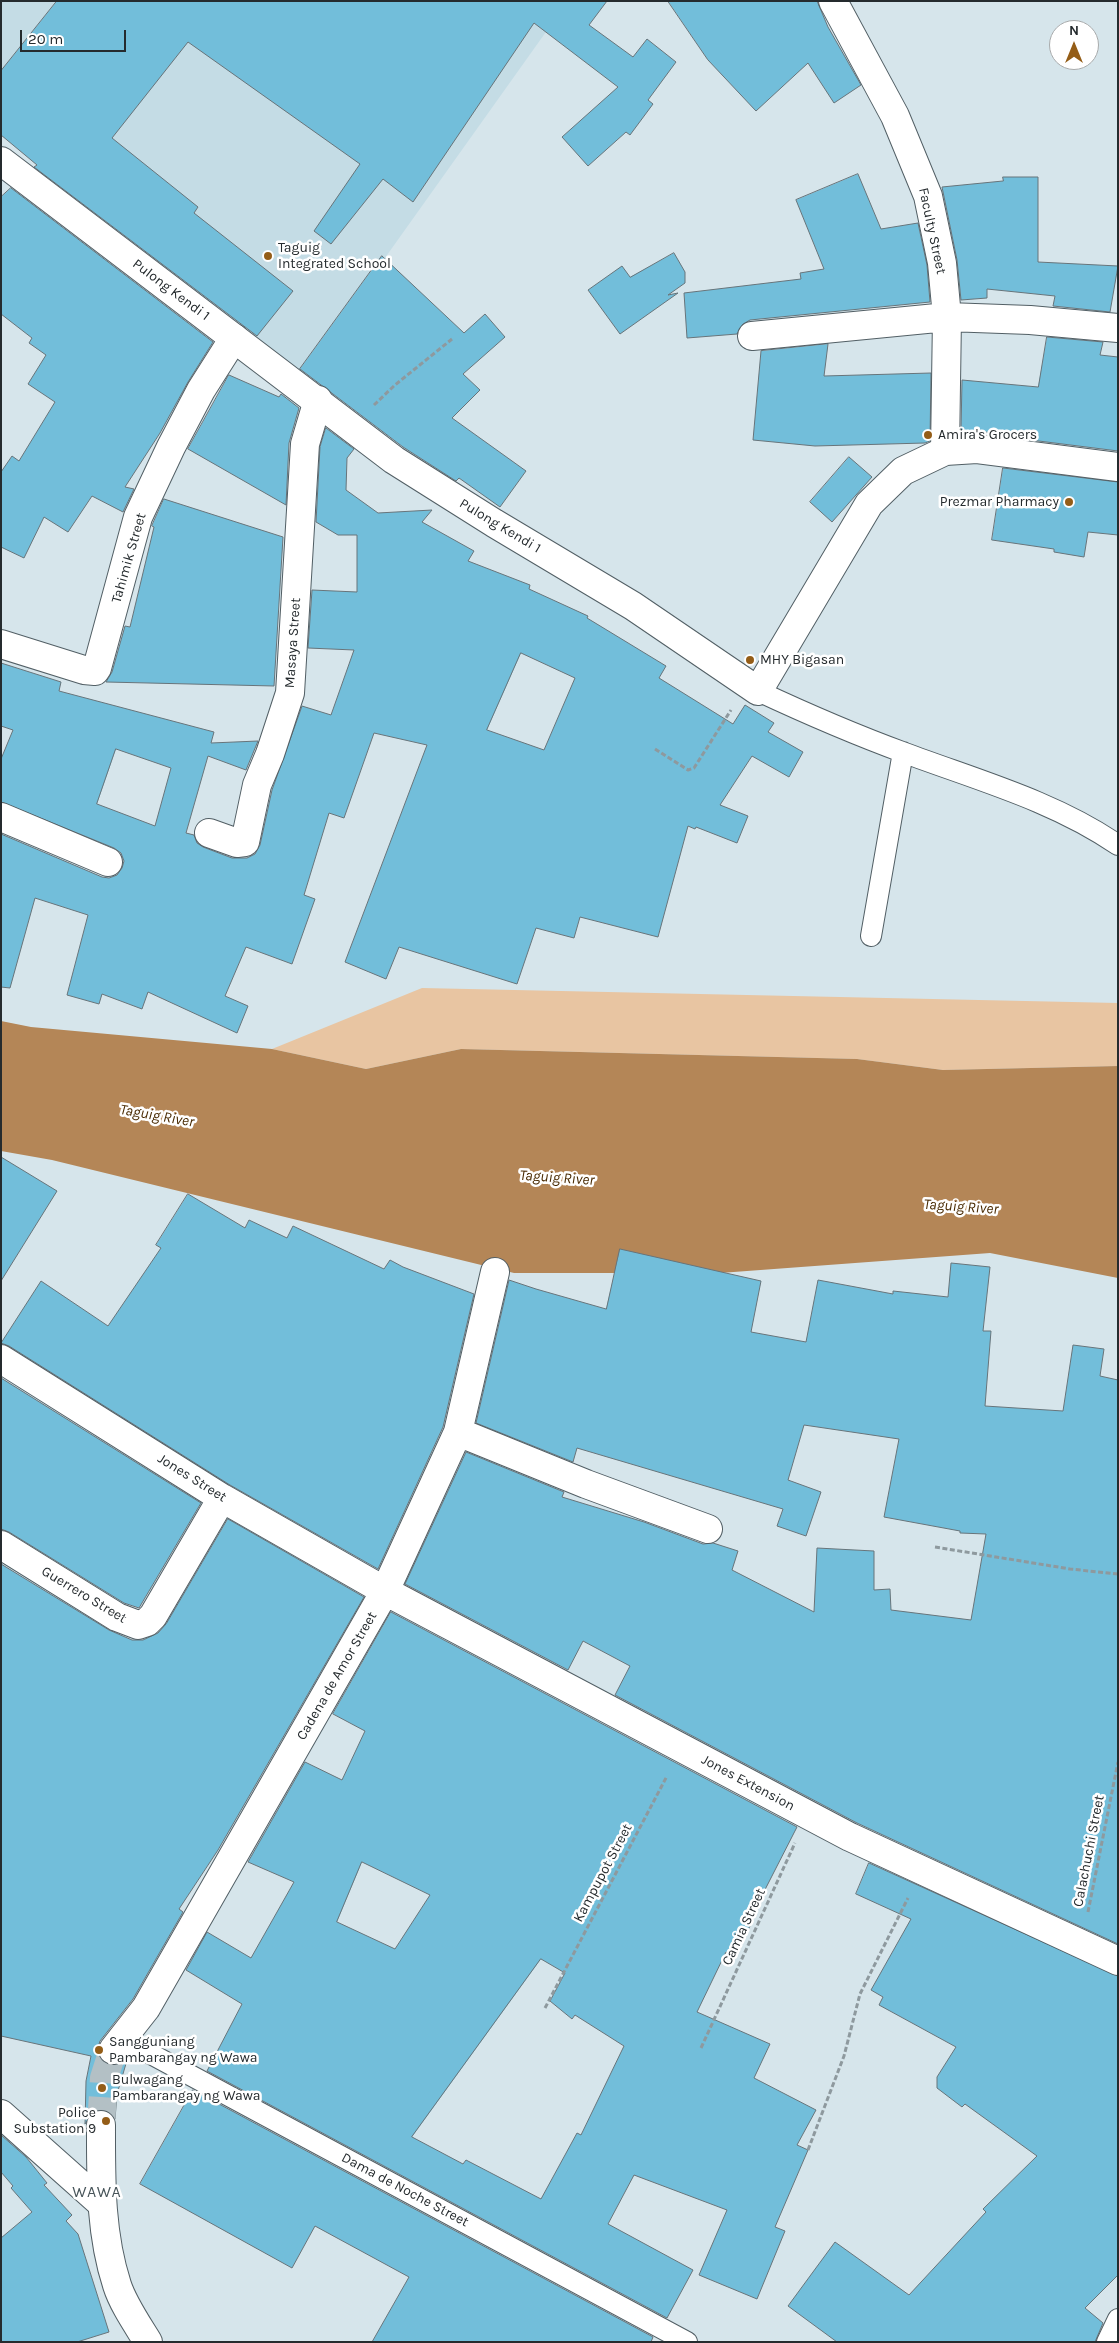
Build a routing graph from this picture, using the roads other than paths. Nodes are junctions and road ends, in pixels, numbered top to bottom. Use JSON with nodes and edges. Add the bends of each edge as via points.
{"nodes":[{"id":1,"x":833,"y":1,"type":"edge"},
{"id":2,"x":1,"y":161,"type":"edge"},
{"id":3,"x":947,"y":317,"type":"junction"},
{"id":4,"x":1118,"y":328,"type":"edge"},
{"id":5,"x":752,"y":336,"type":"dead end"},
{"id":6,"x":234,"y":338,"type":"junction"},
{"id":7,"x":318,"y":400,"type":"junction"},
{"id":8,"x":945,"y":451,"type":"junction"},
{"id":9,"x":1118,"y":467,"type":"edge"},
{"id":10,"x":1,"y":644,"type":"edge"},
{"id":11,"x":753,"y":687,"type":"junction"},
{"id":12,"x":903,"y":752,"type":"junction"},
{"id":13,"x":1,"y":817,"type":"edge"},
{"id":14,"x":208,"y":833,"type":"dead end"},
{"id":15,"x":1118,"y":845,"type":"edge"},
{"id":16,"x":108,"y":862,"type":"dead end"},
{"id":17,"x":871,"y":936,"type":"dead end"},
{"id":18,"x":496,"y":1272,"type":"dead end"},
{"id":19,"x":1,"y":1359,"type":"edge"},
{"id":20,"x":458,"y":1432,"type":"junction"},
{"id":21,"x":222,"y":1498,"type":"junction"},
{"id":22,"x":708,"y":1529,"type":"dead end"},
{"id":23,"x":1,"y":1545,"type":"edge"},
{"id":24,"x":386,"y":1591,"type":"junction"},
{"id":25,"x":1118,"y":1961,"type":"edge"},
{"id":26,"x":118,"y":2045,"type":"joint"},
{"id":27,"x":1,"y":2114,"type":"edge"},
{"id":28,"x":102,"y":2126,"type":"tunnel mouth"},
{"id":29,"x":102,"y":2203,"type":"junction"},
{"id":30,"x":1118,"y":2319,"type":"edge"},
{"id":31,"x":148,"y":2342,"type":"edge"},
{"id":32,"x":687,"y":2342,"type":"edge"},
{"id":33,"x":1107,"y":2342,"type":"edge"}],
"edges":[{"from":1,"to":3,"type":"street","name":"Faculty Street","via":[[895,116],[928,196],[942,263]]},
{"from":2,"to":6,"type":"street","name":"Pulong Kendi 1"},
{"from":3,"to":4,"type":"street"},
{"from":3,"to":5,"type":"street"},
{"from":3,"to":8,"type":"street","name":"Faculty Street"},
{"from":6,"to":7,"type":"street","name":"Pulong Kendi 1"},
{"from":6,"to":10,"type":"street","name":"Tahimik Street","via":[[192,406],[138,517],[98,668],[95,671],[84,670]]},
{"from":7,"to":11,"type":"street","name":"Pulong Kendi 1","via":[[402,464],[633,606]]},
{"from":7,"to":14,"type":"street","name":"Masaya Street","via":[[305,444],[290,693],[257,785],[245,842],[237,843]]},
{"from":8,"to":9,"type":"street","via":[[977,449]]},
{"from":8,"to":11,"type":"street","via":[[903,471],[869,504]]},
{"from":11,"to":12,"type":"lane"},
{"from":12,"to":15,"type":"lane","via":[[1003,788],[1090,826]]},
{"from":12,"to":17,"type":"lane"},
{"from":13,"to":16,"type":"street"},
{"from":18,"to":20,"type":"street","name":"Cadena de Amor Street"},
{"from":19,"to":21,"type":"street","name":"Jones Street"},
{"from":20,"to":22,"type":"street"},
{"from":20,"to":24,"type":"street","name":"Cadena de Amor Street"},
{"from":21,"to":23,"type":"street","name":"Guerrero Street","via":[[153,1616],[138,1625],[117,1617]]},
{"from":21,"to":24,"type":"street","name":"Jones Street"},
{"from":24,"to":25,"type":"street","name":"Jones Extension","via":[[850,1838]]},
{"from":24,"to":26,"type":"street","name":"Cadena de Amor Street","via":[[150,1999]]},
{"from":26,"to":32,"type":"lane","name":"Dama de Noche Street"},
{"from":27,"to":29,"type":"street"},
{"from":28,"to":29,"type":"street"},
{"from":29,"to":31,"type":"street","via":[[108,2253],[118,2287]]},
{"from":30,"to":33,"type":"lane"}]}
